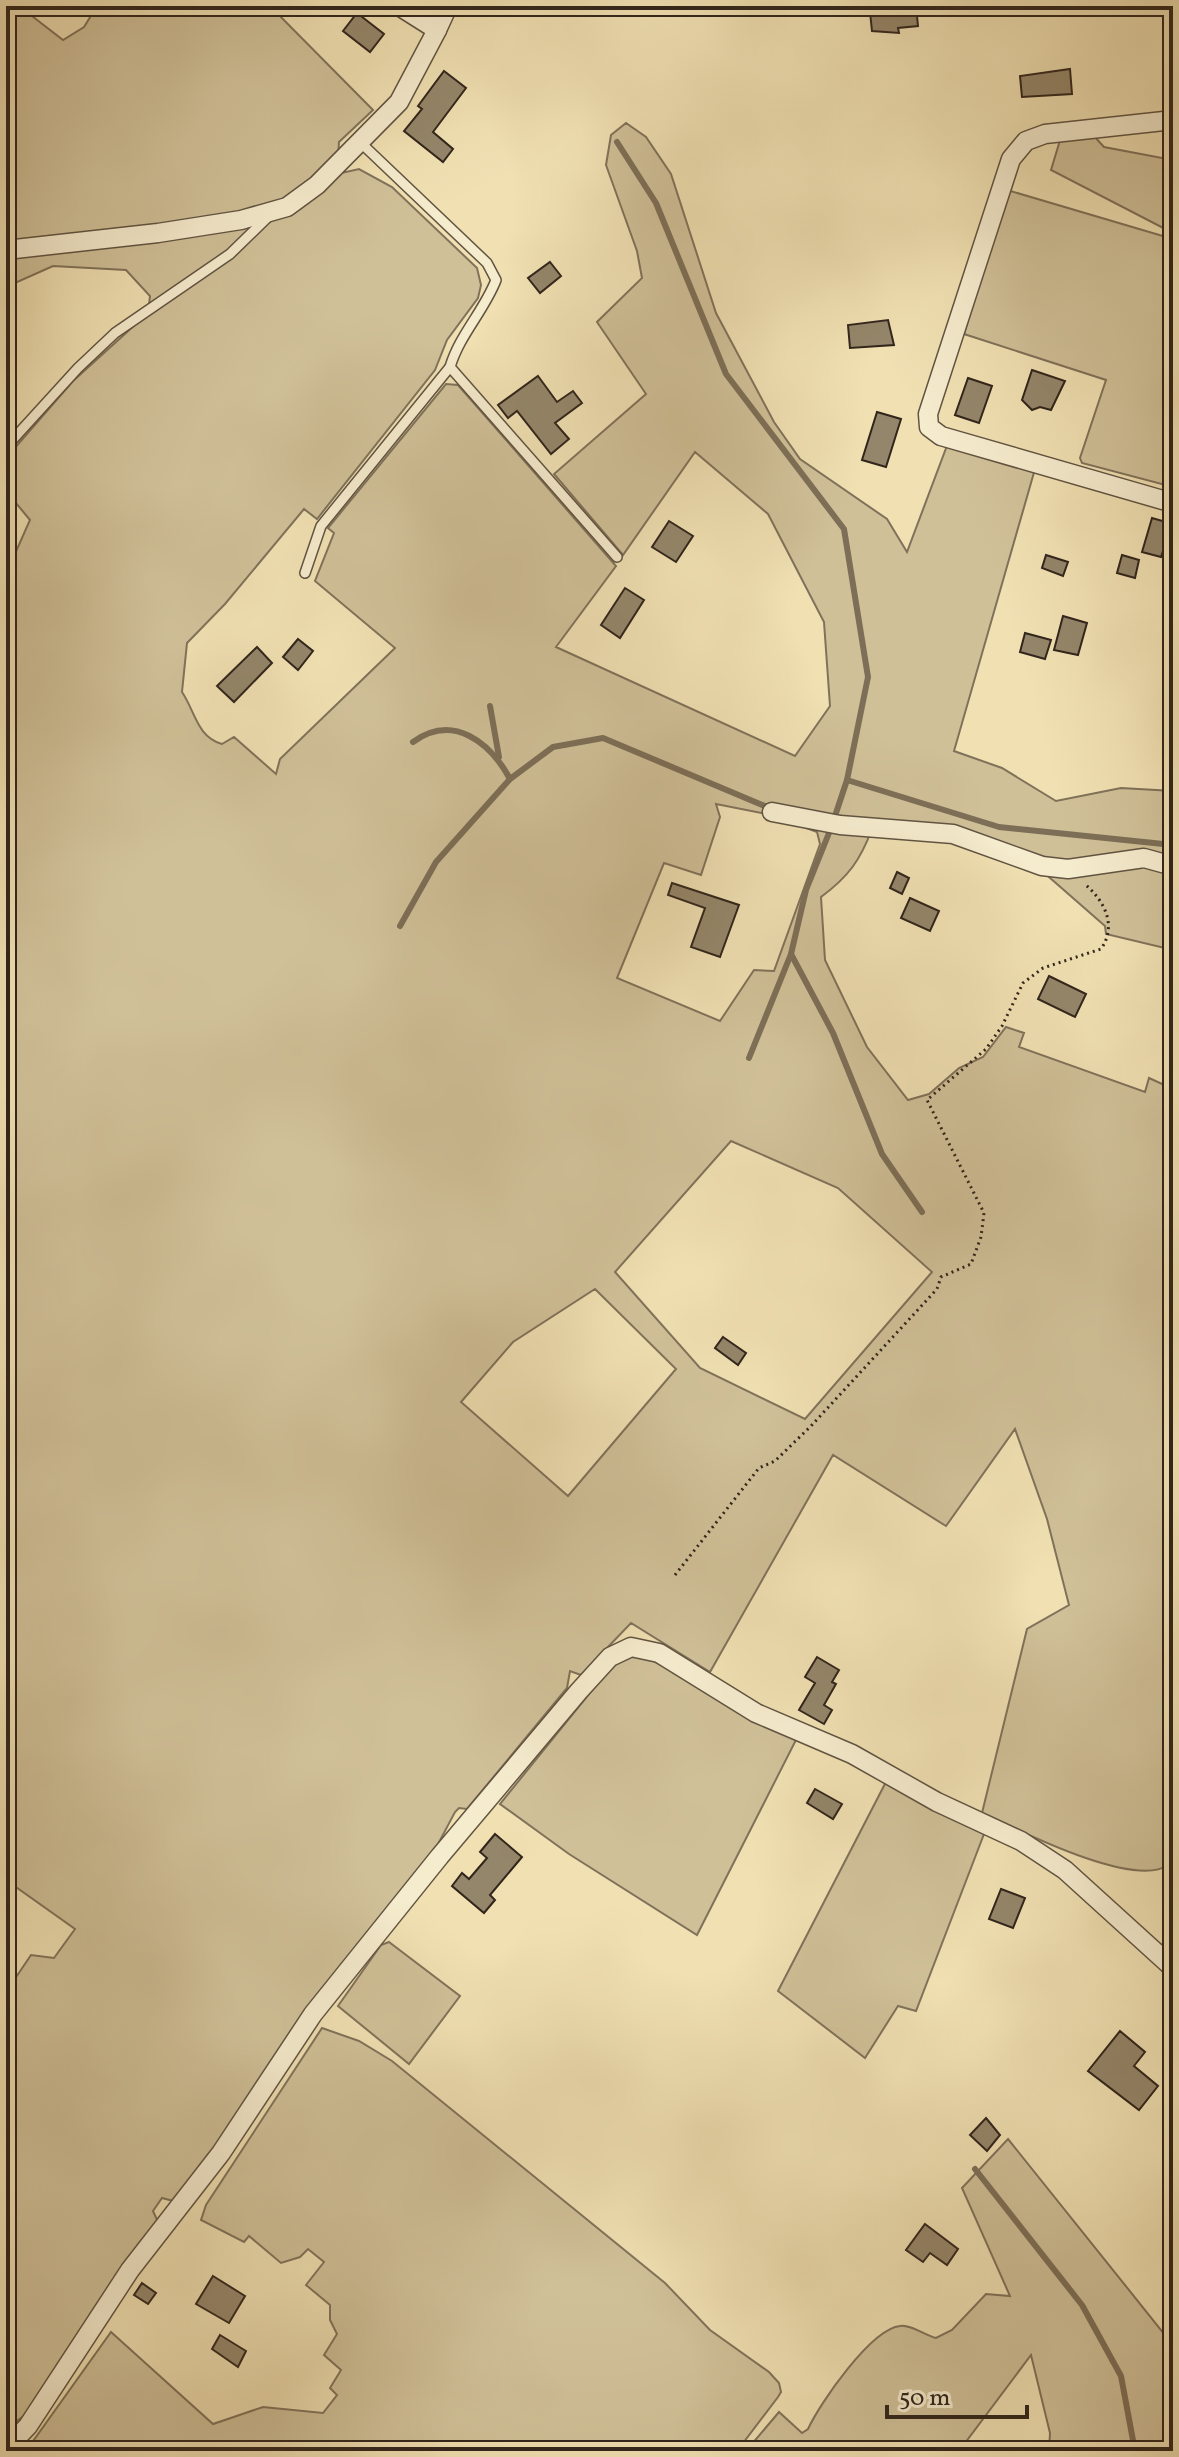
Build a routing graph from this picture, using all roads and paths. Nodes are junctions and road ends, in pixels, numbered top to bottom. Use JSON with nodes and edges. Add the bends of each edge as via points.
{"nodes":[{"id":1,"x":399,"y":6,"type":"edge"},
{"id":2,"x":448,"y":6,"type":"edge"},
{"id":3,"x":437,"y":30,"type":"junction"},
{"id":4,"x":1173,"y":120,"type":"edge"},
{"id":5,"x":361,"y":143,"type":"junction"},
{"id":6,"x":275,"y":210,"type":"junction"},
{"id":7,"x":6,"y":250,"type":"edge"},
{"id":8,"x":450,"y":367,"type":"junction"},
{"id":9,"x":6,"y":447,"type":"edge"},
{"id":10,"x":1173,"y":503,"type":"edge"},
{"id":11,"x":617,"y":557,"type":"dead end"},
{"id":12,"x":305,"y":573,"type":"dead end"},
{"id":13,"x":1173,"y":638,"type":"edge"},
{"id":14,"x":1165,"y":665,"type":"dead end"},
{"id":15,"x":772,"y":812,"type":"dead end"},
{"id":16,"x":1173,"y":866,"type":"edge"},
{"id":17,"x":1068,"y":869,"type":"junction"},
{"id":18,"x":675,"y":1575,"type":"dead end"},
{"id":19,"x":1173,"y":1968,"type":"edge"},
{"id":20,"x":6,"y":2450,"type":"edge"}],
"edges":[{"from":1,"to":3,"type":"street"},
{"from":2,"to":3,"type":"street"},
{"from":3,"to":5,"type":"street","via":[[399,102]]},
{"from":4,"to":10,"type":"street","via":[[1045,134],[1026,141],[1011,159],[928,414],[929,427],[941,436]]},
{"from":5,"to":6,"type":"street","via":[[317,185]]},
{"from":5,"to":8,"type":"lane","via":[[487,263],[496,280],[458,342]]},
{"from":6,"to":7,"type":"street","via":[[158,233]]},
{"from":6,"to":9,"type":"lane","via":[[230,254],[115,333]]},
{"from":8,"to":11,"type":"lane"},
{"from":8,"to":12,"type":"lane","via":[[321,526]]},
{"from":13,"to":14,"type":"path"},
{"from":15,"to":17,"type":"street","via":[[832,824],[953,834],[1042,866]]},
{"from":16,"to":17,"type":"street","via":[[1144,858]]},
{"from":17,"to":18,"type":"path","via":[[1106,909],[1110,928],[1101,949],[1043,968],[1023,983],[986,1049],[927,1100],[984,1213],[971,1264],[941,1277],[937,1289],[811,1426],[775,1461],[759,1468]]},
{"from":19,"to":20,"type":"street","via":[[1065,1870],[1021,1841],[852,1754],[756,1713],[659,1653],[631,1647],[610,1657],[579,1691],[313,2014],[221,2153],[130,2270],[28,2426]]}]}
